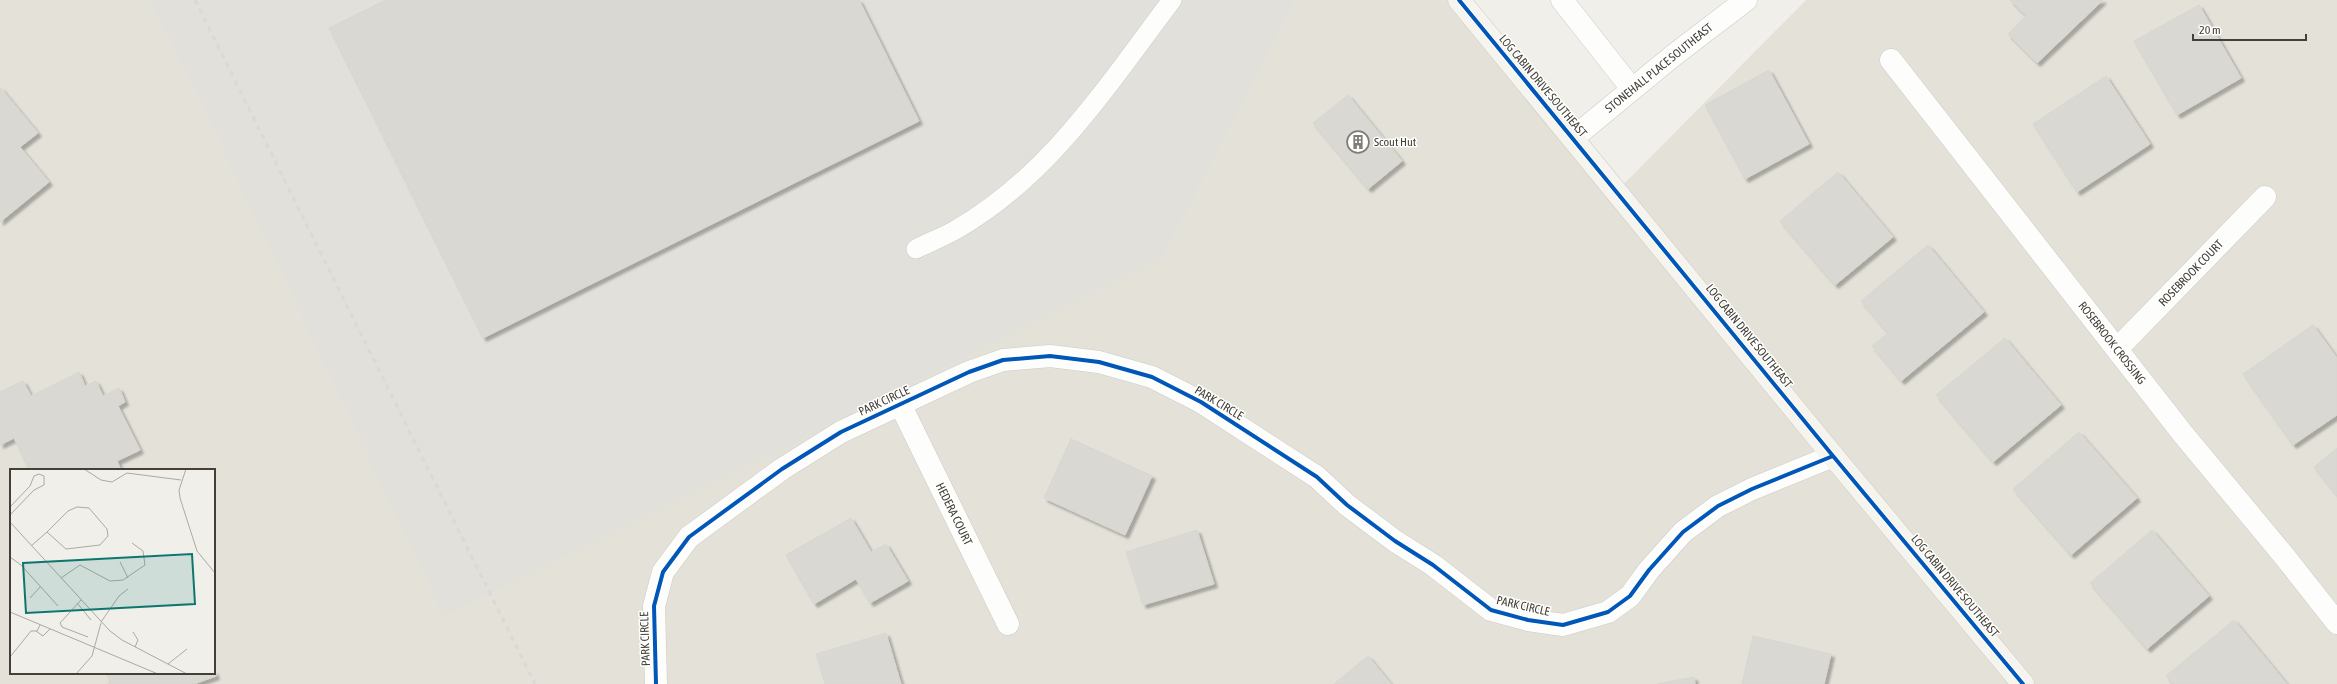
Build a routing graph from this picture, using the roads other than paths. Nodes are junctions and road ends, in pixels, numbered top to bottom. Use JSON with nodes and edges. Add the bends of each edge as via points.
{"nodes":[{"id":1,"x":1172,"y":0,"type":"edge"},
{"id":2,"x":1459,"y":0,"type":"edge"},
{"id":3,"x":1562,"y":0,"type":"edge"},
{"id":4,"x":1746,"y":0,"type":"edge"},
{"id":5,"x":1891,"y":60,"type":"dead end"},
{"id":6,"x":1632,"y":89,"type":"junction"},
{"id":7,"x":1573,"y":138,"type":"junction"},
{"id":8,"x":2265,"y":197,"type":"dead end"},
{"id":9,"x":916,"y":248,"type":"dead end"},
{"id":10,"x":2117,"y":349,"type":"junction"},
{"id":11,"x":900,"y":404,"type":"junction"},
{"id":12,"x":1833,"y":456,"type":"junction"},
{"id":13,"x":2337,"y":623,"type":"edge"},
{"id":14,"x":1008,"y":624,"type":"dead end"},
{"id":15,"x":656,"y":684,"type":"edge"},
{"id":16,"x":2023,"y":684,"type":"edge"}],
"edges":[{"from":1,"to":9,"type":"lane","via":[[1084,117],[1043,163],[1005,196],[957,229]]},
{"from":2,"to":7,"type":"street","name":"LOG CABIN DRIVE SOUTHEAST"},
{"from":3,"to":6,"type":"street"},
{"from":4,"to":6,"type":"street","name":"STONEHALL PLACE SOUTHEAST"},
{"from":5,"to":10,"type":"street","name":"ROSEBROOK CROSSING"},
{"from":6,"to":7,"type":"street","name":"STONEHALL PLACE SOUTHEAST"},
{"from":7,"to":12,"type":"street","name":"LOG CABIN DRIVE SOUTHEAST"},
{"from":8,"to":10,"type":"street","name":"ROSEBROOK COURT"},
{"from":10,"to":13,"type":"street","name":"ROSEBROOK CROSSING"},
{"from":11,"to":12,"type":"street","name":"PARK CIRCLE","via":[[969,372],[1004,360],[1050,356],[1098,362],[1152,378],[1201,402],[1318,478],[1346,505],[1433,565],[1491,610],[1528,620],[1563,624],[1608,612],[1630,596],[1683,532],[1718,506],[1752,489]]},
{"from":11,"to":14,"type":"street","name":"HEDERA COURT"},
{"from":11,"to":15,"type":"street","name":"PARK CIRCLE","via":[[842,432],[782,469],[689,537],[663,572],[654,606]]},
{"from":12,"to":16,"type":"street","name":"LOG CABIN DRIVE SOUTHEAST"}]}
